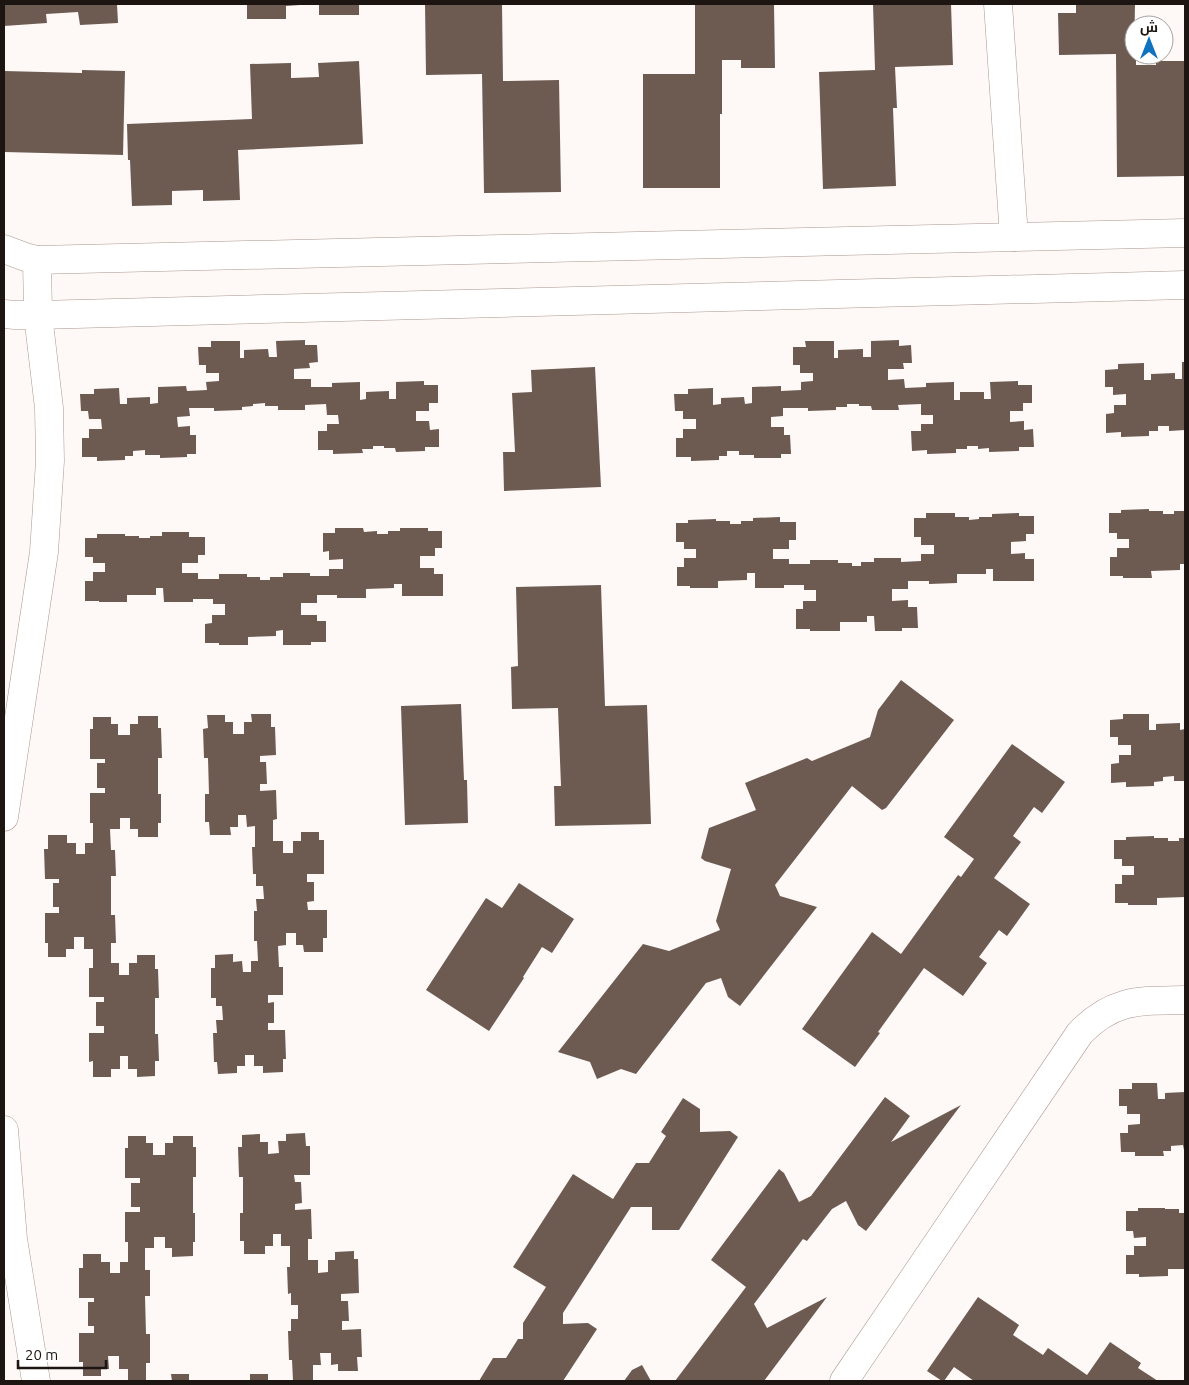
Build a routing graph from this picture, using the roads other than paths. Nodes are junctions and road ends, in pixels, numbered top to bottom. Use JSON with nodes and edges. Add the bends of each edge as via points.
{"nodes":[{"id":1,"x":998,"y":4,"type":"edge"},
{"id":2,"x":1185,"y":233,"type":"edge"},
{"id":3,"x":1014,"y":237,"type":"junction"},
{"id":4,"x":4,"y":249,"type":"edge"},
{"id":5,"x":37,"y":260,"type":"junction"},
{"id":6,"x":1185,"y":285,"type":"edge"},
{"id":7,"x":4,"y":314,"type":"edge"},
{"id":8,"x":38,"y":315,"type":"junction"},
{"id":9,"x":4,"y":818,"type":"edge"},
{"id":10,"x":1185,"y":1000,"type":"edge"},
{"id":11,"x":4,"y":1130,"type":"edge"},
{"id":12,"x":36,"y":1381,"type":"edge"},
{"id":13,"x":844,"y":1381,"type":"edge"}],
"edges":[{"from":1,"to":3,"type":"street"},
{"from":2,"to":3,"type":"street"},
{"from":3,"to":5,"type":"street"},
{"from":4,"to":5,"type":"street"},
{"from":5,"to":8,"type":"street"},
{"from":6,"to":8,"type":"street"},
{"from":7,"to":8,"type":"street"},
{"from":8,"to":9,"type":"street","via":[[49,408],[50,461],[44,552]]},
{"from":10,"to":13,"type":"street","via":[[1134,1002],[1119,1006],[1105,1012],[1080,1034]]},
{"from":11,"to":12,"type":"street","via":[[13,1239]]}]}
